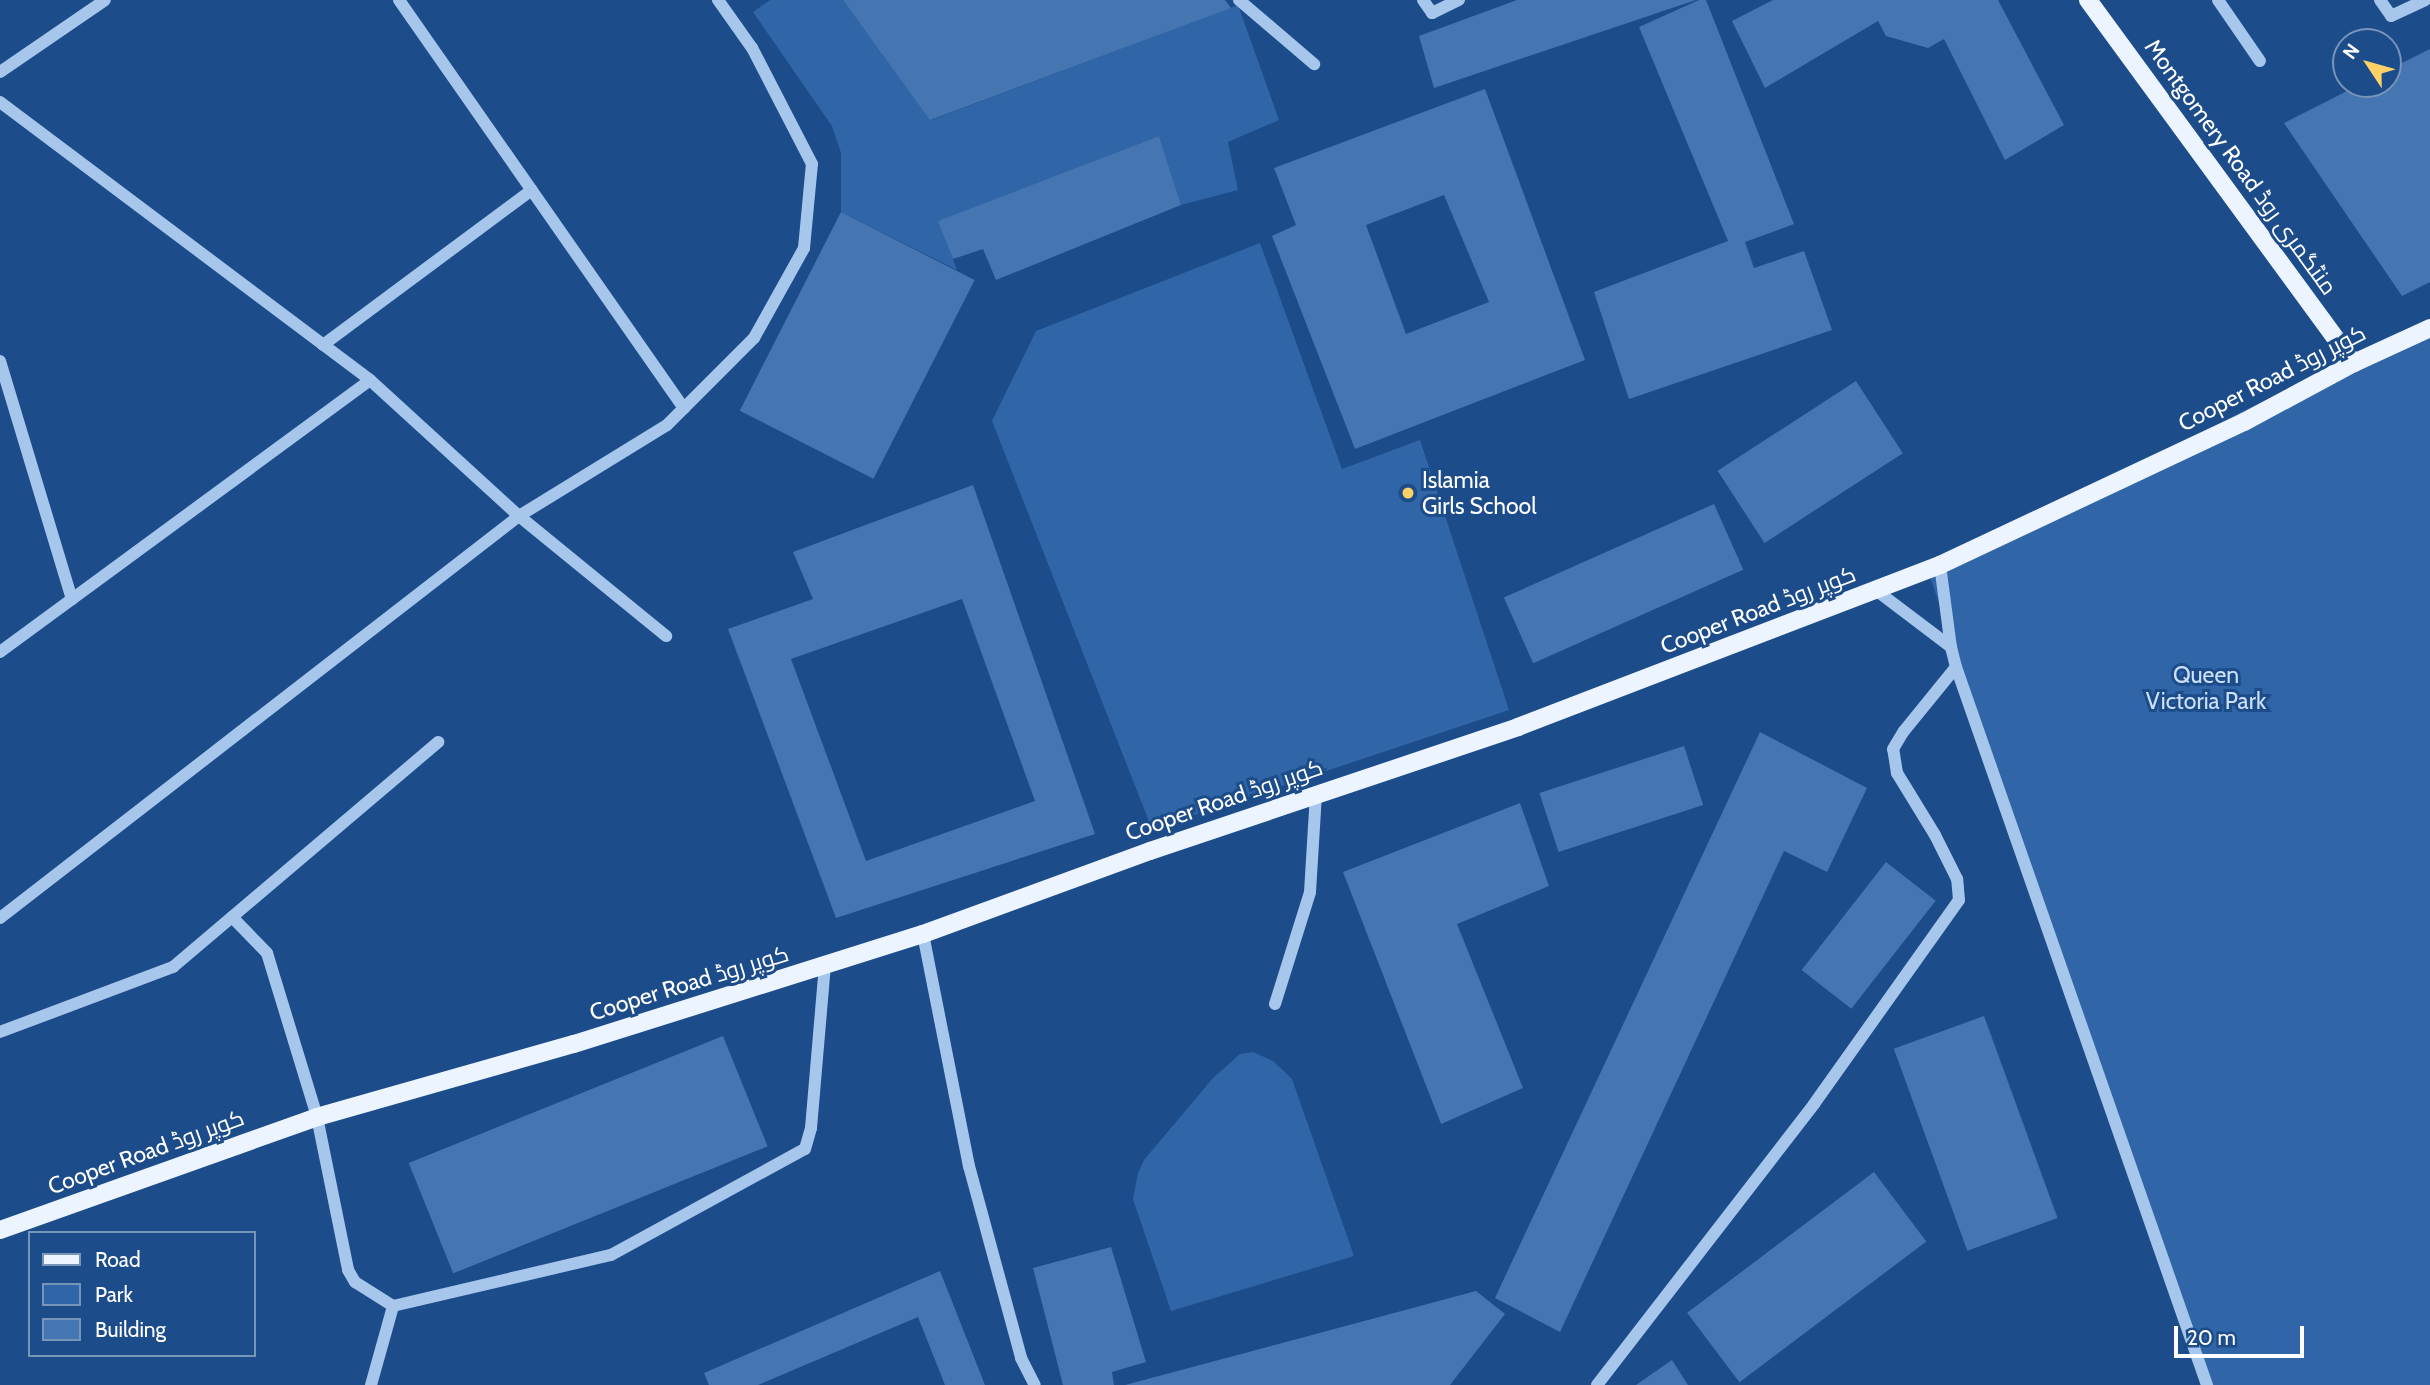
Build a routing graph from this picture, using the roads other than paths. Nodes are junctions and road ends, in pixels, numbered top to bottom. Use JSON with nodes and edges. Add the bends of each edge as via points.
{"nodes":[{"id":1,"x":105,"y":0,"type":"edge"},
{"id":2,"x":400,"y":0,"type":"edge"},
{"id":3,"x":718,"y":0,"type":"edge"},
{"id":4,"x":1239,"y":0,"type":"edge"},
{"id":5,"x":1423,"y":0,"type":"edge"},
{"id":6,"x":1459,"y":0,"type":"edge"},
{"id":7,"x":2088,"y":0,"type":"edge"},
{"id":8,"x":2218,"y":0,"type":"edge"},
{"id":9,"x":2380,"y":0,"type":"edge"},
{"id":10,"x":2425,"y":0,"type":"edge"},
{"id":11,"x":2260,"y":61,"type":"dead end"},
{"id":12,"x":1314,"y":64,"type":"dead end"},
{"id":13,"x":0,"y":72,"type":"edge"},
{"id":14,"x":0,"y":102,"type":"edge"},
{"id":15,"x":532,"y":190,"type":"junction"},
{"id":16,"x":2430,"y":328,"type":"edge"},
{"id":17,"x":323,"y":345,"type":"junction"},
{"id":18,"x":0,"y":361,"type":"edge"},
{"id":19,"x":2354,"y":363,"type":"junction"},
{"id":20,"x":370,"y":380,"type":"junction"},
{"id":21,"x":684,"y":408,"type":"junction"},
{"id":22,"x":519,"y":516,"type":"junction"},
{"id":23,"x":1940,"y":565,"type":"junction"},
{"id":24,"x":1877,"y":591,"type":"junction"},
{"id":25,"x":72,"y":599,"type":"junction"},
{"id":26,"x":666,"y":636,"type":"dead end"},
{"id":27,"x":1951,"y":647,"type":"junction"},
{"id":28,"x":0,"y":652,"type":"edge"},
{"id":29,"x":1956,"y":667,"type":"junction"},
{"id":30,"x":438,"y":742,"type":"dead end"},
{"id":31,"x":1315,"y":793,"type":"junction"},
{"id":32,"x":232,"y":917,"type":"junction"},
{"id":33,"x":0,"y":918,"type":"edge"},
{"id":34,"x":923,"y":934,"type":"junction"},
{"id":35,"x":825,"y":967,"type":"junction"},
{"id":36,"x":1275,"y":1004,"type":"dead end"},
{"id":37,"x":0,"y":1032,"type":"edge"},
{"id":38,"x":317,"y":1117,"type":"junction"},
{"id":39,"x":0,"y":1230,"type":"edge"},
{"id":40,"x":393,"y":1306,"type":"junction"},
{"id":41,"x":370,"y":1385,"type":"edge"},
{"id":42,"x":1035,"y":1385,"type":"edge"},
{"id":43,"x":1597,"y":1385,"type":"edge"},
{"id":44,"x":2207,"y":1385,"type":"edge"}],
"edges":[{"from":1,"to":13,"type":"street"},
{"from":2,"to":15,"type":"street"},
{"from":3,"to":21,"type":"street","via":[[752,48],[812,164],[804,248],[754,338]]},
{"from":4,"to":12,"type":"street"},
{"from":5,"to":6,"type":"street","via":[[1432,13]]},
{"from":7,"to":19,"type":"main road","name":"Montgomery Road منٹگمری روڈ"},
{"from":8,"to":11,"type":"street"},
{"from":9,"to":10,"type":"street","via":[[2391,16]]},
{"from":14,"to":17,"type":"street"},
{"from":15,"to":17,"type":"street"},
{"from":15,"to":21,"type":"street"},
{"from":16,"to":19,"type":"main road","name":"Cooper Road کوپر روڈ"},
{"from":17,"to":20,"type":"street"},
{"from":18,"to":25,"type":"street"},
{"from":19,"to":23,"type":"main road","name":"Cooper Road کوپر روڈ","via":[[2244,422]]},
{"from":20,"to":22,"type":"street"},
{"from":20,"to":25,"type":"street"},
{"from":21,"to":22,"type":"street","via":[[667,425]]},
{"from":22,"to":26,"type":"street"},
{"from":22,"to":33,"type":"street"},
{"from":23,"to":24,"type":"main road","name":"Cooper Road کوپر روڈ"},
{"from":23,"to":27,"type":"street"},
{"from":24,"to":27,"type":"street"},
{"from":24,"to":31,"type":"main road","name":"Cooper Road کوپر روڈ","via":[[1518,727]]},
{"from":25,"to":28,"type":"street"},
{"from":27,"to":29,"type":"street"},
{"from":29,"to":43,"type":"street","via":[[1893,749],[1897,773],[1957,879],[1959,900],[1814,1104]]},
{"from":29,"to":44,"type":"street"},
{"from":30,"to":32,"type":"street"},
{"from":31,"to":34,"type":"main road","name":"Cooper Road کوپر روڈ"},
{"from":31,"to":36,"type":"street","via":[[1310,892]]},
{"from":32,"to":37,"type":"street","via":[[173,967]]},
{"from":32,"to":38,"type":"street","via":[[267,953]]},
{"from":34,"to":35,"type":"main road","name":"Cooper Road کوپر روڈ"},
{"from":34,"to":42,"type":"street","via":[[969,1166],[1021,1358]]},
{"from":35,"to":38,"type":"main road","name":"Cooper Road کوپر روڈ"},
{"from":35,"to":40,"type":"street","via":[[811,1128],[805,1149],[611,1255]]},
{"from":38,"to":39,"type":"main road","name":"Cooper Road کوپر روڈ"},
{"from":38,"to":40,"type":"street","via":[[348,1270],[355,1282]]},
{"from":40,"to":41,"type":"street"}]}
